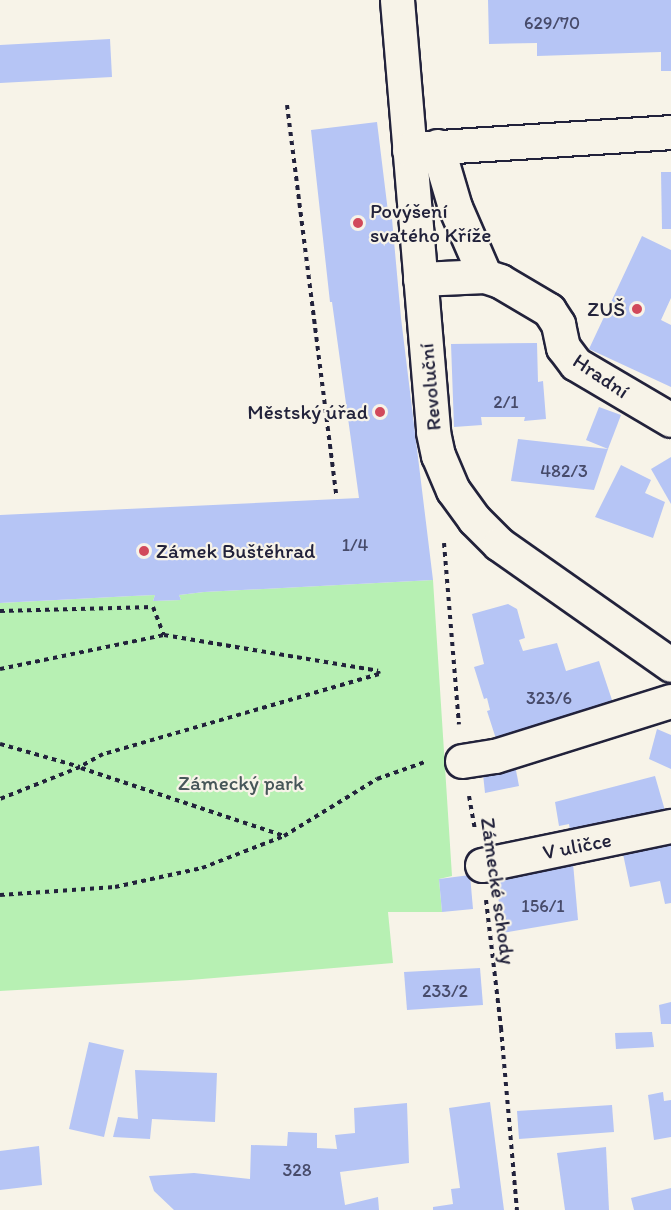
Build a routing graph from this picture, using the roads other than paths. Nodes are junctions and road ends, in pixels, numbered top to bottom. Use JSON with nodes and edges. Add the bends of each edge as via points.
{"nodes":[{"id":1,"x":397,"y":0,"type":"edge"},
{"id":2,"x":671,"y":132,"type":"edge"},
{"id":3,"x":423,"y":148,"type":"junction"},
{"id":4,"x":485,"y":276,"type":"junction"},
{"id":5,"x":420,"y":279,"type":"junction"},
{"id":6,"x":671,"y":420,"type":"edge"},
{"id":7,"x":664,"y":650,"type":"edge"},
{"id":8,"x":671,"y":701,"type":"edge"},
{"id":9,"x":462,"y":761,"type":"road end"},
{"id":10,"x":671,"y":826,"type":"edge"},
{"id":11,"x":482,"y":865,"type":"road end"}],
"edges":[{"from":1,"to":3,"type":"street","name":"Revoluční"},
{"from":2,"to":3,"type":"street"},
{"from":3,"to":4,"type":"street","via":[[455,207]]},
{"from":3,"to":5,"type":"street","name":"Revoluční"},
{"from":4,"to":5,"type":"street"},
{"from":4,"to":6,"type":"street","name":"Hradní","via":[[549,310],[558,324],[564,347],[576,364]]},
{"from":5,"to":7,"type":"street","name":"Revoluční","via":[[433,432],[453,490],[499,544]]},
{"from":8,"to":9,"type":"street","via":[[495,756]]},
{"from":10,"to":11,"type":"street","name":"V uličce"}]}
